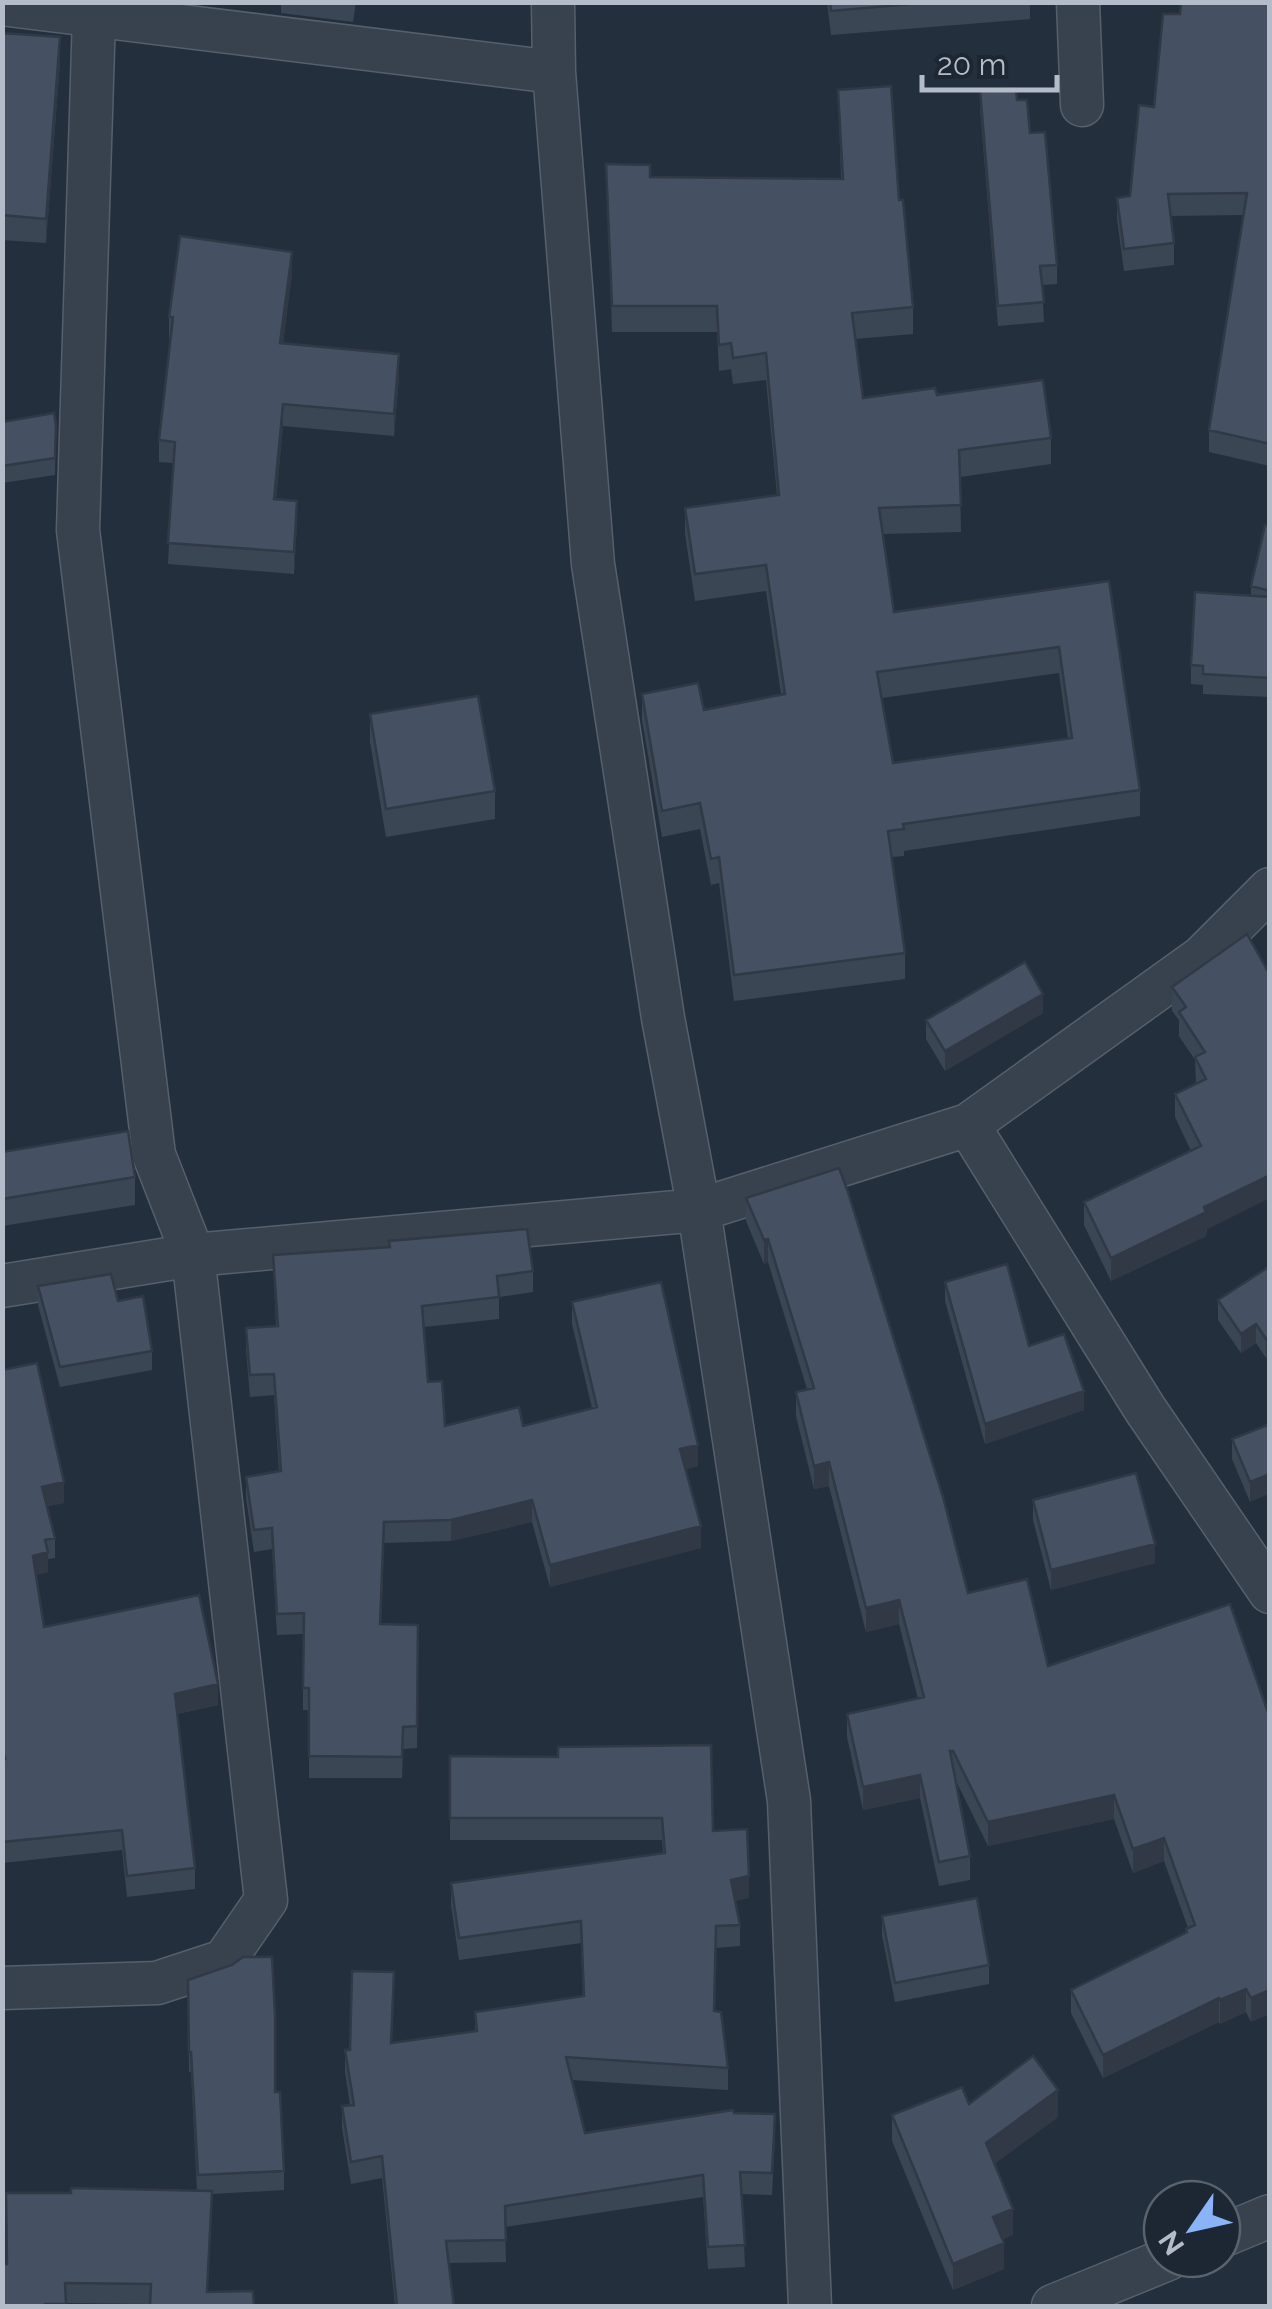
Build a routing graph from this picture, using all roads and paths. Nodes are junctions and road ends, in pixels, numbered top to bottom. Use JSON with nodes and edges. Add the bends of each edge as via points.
{"nodes":[{"id":1,"x":553,"y":2,"type":"edge"},
{"id":2,"x":1078,"y":2,"type":"edge"},
{"id":3,"x":2,"y":4,"type":"edge"},
{"id":4,"x":94,"y":16,"type":"junction"},
{"id":5,"x":554,"y":72,"type":"junction"},
{"id":6,"x":1082,"y":106,"type":"dead end"},
{"id":7,"x":1270,"y":889,"type":"edge"},
{"id":8,"x":968,"y":1126,"type":"junction"},
{"id":9,"x":699,"y":1210,"type":"junction"},
{"id":10,"x":193,"y":1255,"type":"junction"},
{"id":11,"x":2,"y":1286,"type":"edge"},
{"id":12,"x":1270,"y":1592,"type":"edge"},
{"id":13,"x":2,"y":1988,"type":"edge"},
{"id":14,"x":1270,"y":2216,"type":"edge"},
{"id":15,"x":1242,"y":2228,"type":"edge"},
{"id":16,"x":1142,"y":2270,"type":"edge"},
{"id":17,"x":810,"y":2306,"type":"edge"},
{"id":18,"x":1053,"y":2306,"type":"edge"}],
"edges":[{"from":1,"to":5,"type":"street"},
{"from":2,"to":6,"type":"street"},
{"from":3,"to":4,"type":"street"},
{"from":4,"to":5,"type":"street"},
{"from":4,"to":10,"type":"street","via":[[78,530],[154,1155]]},
{"from":5,"to":9,"type":"street","via":[[593,564]]},
{"from":7,"to":8,"type":"street","via":[[1202,957]]},
{"from":8,"to":9,"type":"street"},
{"from":8,"to":12,"type":"street"},
{"from":9,"to":10,"type":"street"},
{"from":9,"to":17,"type":"street","via":[[789,1800]]},
{"from":10,"to":11,"type":"street"},
{"from":10,"to":13,"type":"street","via":[[266,1900],[224,1962],[156,1984]]},
{"from":14,"to":15,"type":"street"},
{"from":16,"to":18,"type":"street"}]}
